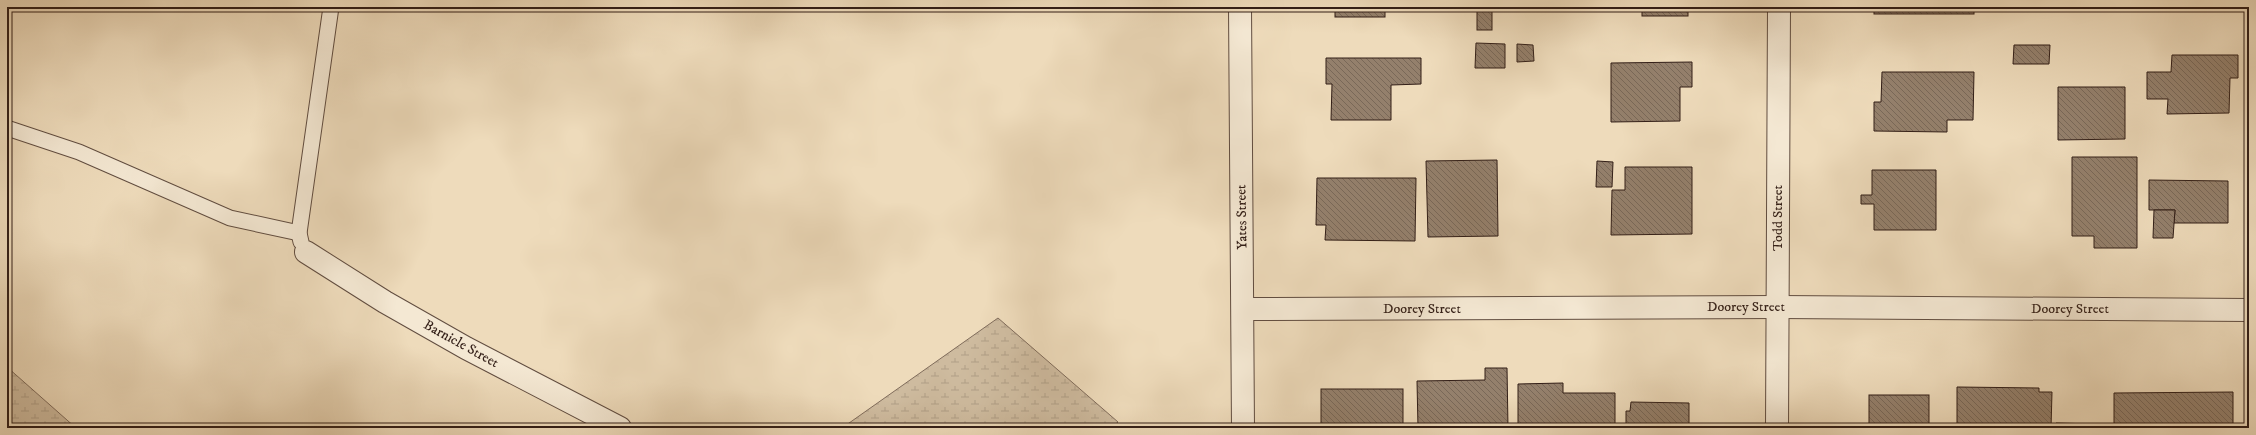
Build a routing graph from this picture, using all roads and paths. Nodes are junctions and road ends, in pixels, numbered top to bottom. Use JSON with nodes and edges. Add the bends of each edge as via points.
{"nodes":[{"id":1,"x":331,"y":7,"type":"edge"},
{"id":2,"x":1240,"y":7,"type":"edge"},
{"id":3,"x":1779,"y":7,"type":"edge"},
{"id":4,"x":7,"y":128,"type":"edge"},
{"id":5,"x":303,"y":243,"type":"junction"},
{"id":6,"x":1778,"y":307,"type":"junction"},
{"id":7,"x":1243,"y":309,"type":"junction"},
{"id":8,"x":2249,"y":310,"type":"edge"},
{"id":9,"x":620,"y":428,"type":"edge"},
{"id":10,"x":1243,"y":428,"type":"edge"},
{"id":11,"x":1777,"y":428,"type":"edge"}],
"edges":[{"from":1,"to":5,"type":"lane"},
{"from":2,"to":7,"type":"street","name":"Yates Street"},
{"from":3,"to":6,"type":"street","name":"Todd Street"},
{"from":4,"to":5,"type":"lane","via":[[79,152],[230,218]]},
{"from":5,"to":9,"type":"street","name":"Barnicle Street","via":[[385,302],[466,348]]},
{"from":6,"to":7,"type":"street","name":"Doorey Street"},
{"from":6,"to":8,"type":"street","name":"Doorey Street"},
{"from":6,"to":11,"type":"street","name":"Todd Street"},
{"from":7,"to":10,"type":"street","name":"Yates Street"}]}
